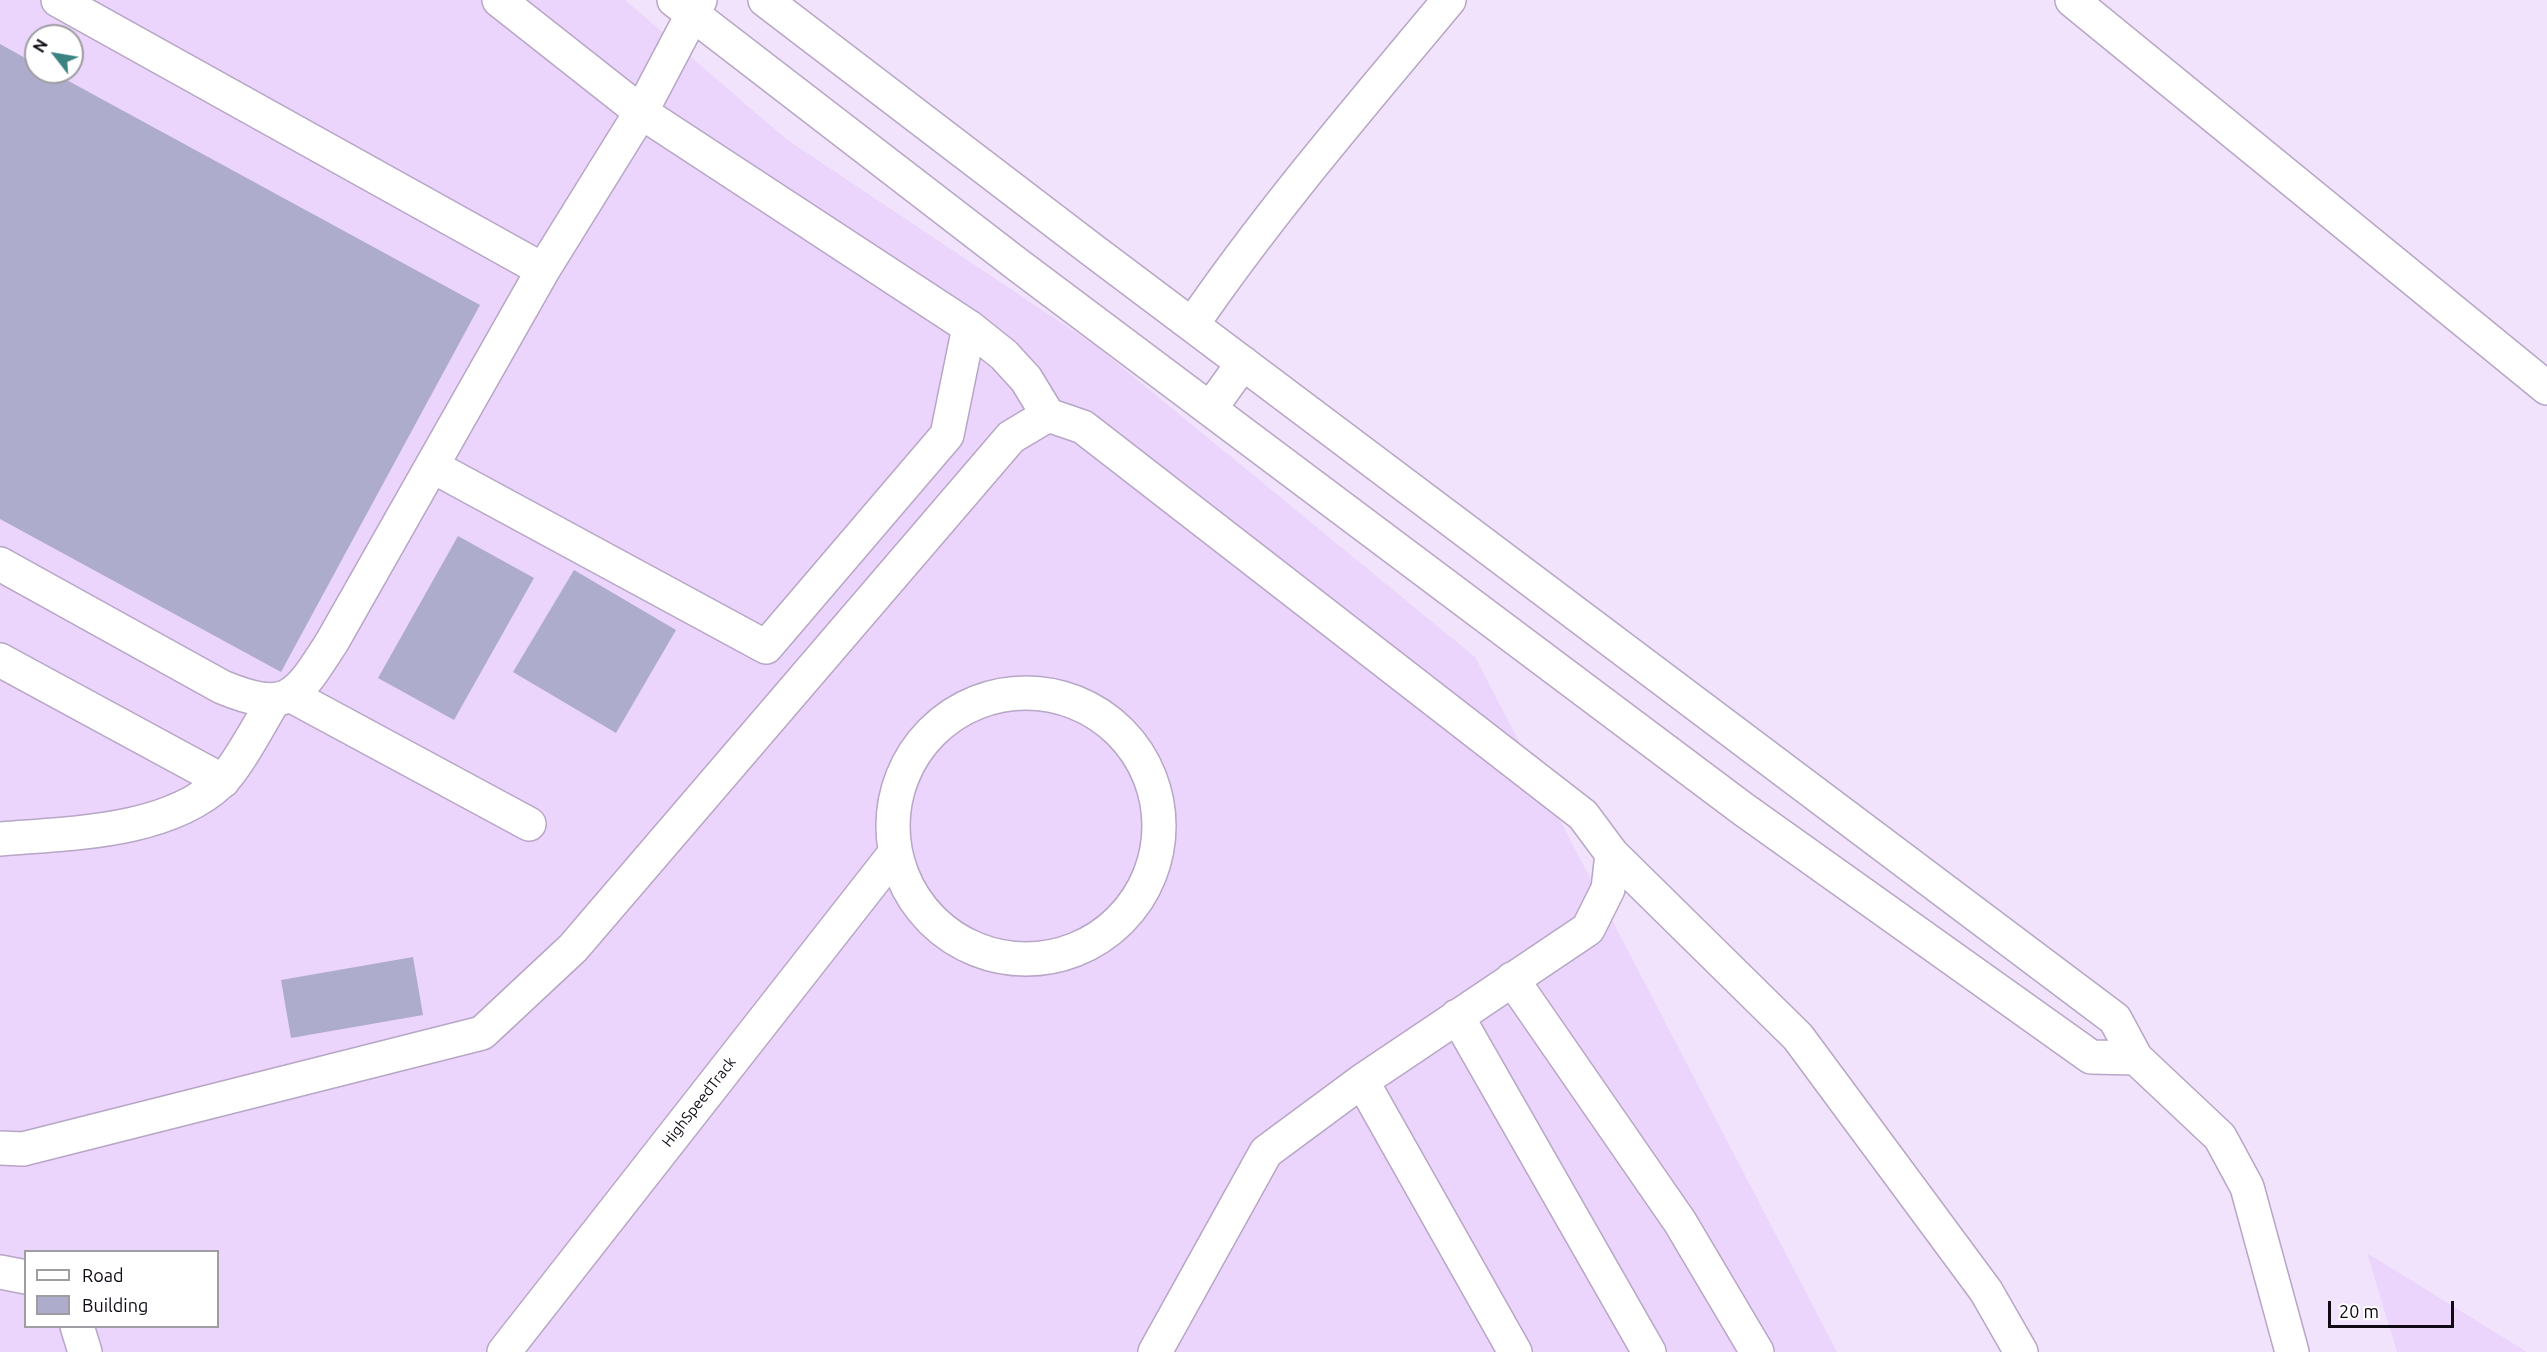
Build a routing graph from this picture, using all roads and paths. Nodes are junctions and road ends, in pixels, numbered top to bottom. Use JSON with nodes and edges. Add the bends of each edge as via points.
{"nodes":[{"id":1,"x":58,"y":0,"type":"edge"},
{"id":2,"x":499,"y":0,"type":"edge"},
{"id":3,"x":765,"y":0,"type":"edge"},
{"id":4,"x":1449,"y":0,"type":"edge"},
{"id":5,"x":2072,"y":0,"type":"edge"},
{"id":6,"x":688,"y":4,"type":"edge"},
{"id":7,"x":641,"y":112,"type":"junction"},
{"id":8,"x":543,"y":270,"type":"junction"},
{"id":9,"x":1192,"y":325,"type":"junction"},
{"id":10,"x":969,"y":327,"type":"junction"},
{"id":11,"x":1243,"y":363,"type":"junction"},
{"id":12,"x":2547,"y":388,"type":"edge"},
{"id":13,"x":1210,"y":409,"type":"junction"},
{"id":14,"x":1048,"y":415,"type":"junction"},
{"id":15,"x":432,"y":466,"type":"junction"},
{"id":16,"x":0,"y":564,"type":"edge"},
{"id":17,"x":0,"y":660,"type":"edge"},
{"id":18,"x":282,"y":698,"type":"junction"},
{"id":19,"x":224,"y":781,"type":"junction"},
{"id":20,"x":529,"y":824,"type":"dead end"},
{"id":21,"x":0,"y":839,"type":"edge"},
{"id":22,"x":895,"y":853,"type":"junction"},
{"id":23,"x":1612,"y":854,"type":"junction"},
{"id":24,"x":1512,"y":979,"type":"junction"},
{"id":25,"x":1457,"y":1016,"type":"junction"},
{"id":26,"x":2136,"y":1058,"type":"junction"},
{"id":27,"x":1362,"y":1081,"type":"junction"},
{"id":28,"x":0,"y":1148,"type":"edge"},
{"id":29,"x":0,"y":1272,"type":"edge"},
{"id":30,"x":24,"y":1277,"type":"edge"},
{"id":31,"x":78,"y":1328,"type":"edge"},
{"id":32,"x":85,"y":1352,"type":"edge"},
{"id":33,"x":504,"y":1352,"type":"edge"},
{"id":34,"x":1155,"y":1352,"type":"edge"},
{"id":35,"x":1515,"y":1352,"type":"edge"},
{"id":36,"x":1649,"y":1352,"type":"edge"},
{"id":37,"x":1757,"y":1352,"type":"edge"},
{"id":38,"x":2021,"y":1352,"type":"edge"},
{"id":39,"x":2292,"y":1352,"type":"edge"}],
"edges":[{"from":1,"to":8,"type":"street"},
{"from":2,"to":7,"type":"street"},
{"from":3,"to":9,"type":"street"},
{"from":4,"to":9,"type":"street","via":[[1299,182]]},
{"from":5,"to":12,"type":"street"},
{"from":6,"to":7,"type":"street"},
{"from":6,"to":13,"type":"street","via":[[1017,265]]},
{"from":7,"to":8,"type":"street"},
{"from":7,"to":10,"type":"street"},
{"from":8,"to":15,"type":"street"},
{"from":9,"to":11,"type":"street"},
{"from":10,"to":14,"type":"street","via":[[1026,379]]},
{"from":10,"to":15,"type":"street","via":[[947,435],[766,647]]},
{"from":11,"to":13,"type":"street"},
{"from":11,"to":26,"type":"street","via":[[2115,1018]]},
{"from":13,"to":26,"type":"street","via":[[1733,802],[2091,1057]]},
{"from":14,"to":23,"type":"street","via":[[1083,427],[1583,815]]},
{"from":14,"to":28,"type":"street","via":[[1011,437],[573,948],[482,1033],[23,1149]]},
{"from":15,"to":18,"type":"street","via":[[309,678]]},
{"from":16,"to":18,"type":"street","via":[[222,687],[254,700]]},
{"from":17,"to":19,"type":"street"},
{"from":18,"to":19,"type":"street"},
{"from":18,"to":20,"type":"street"},
{"from":19,"to":21,"type":"street","via":[[196,803],[149,820]]},
{"from":22,"to":22,"type":"street","via":[[893,811],[904,770],[927,735],[960,709],[999,694],[1041,692],[1081,702],[1119,729],[1146,766],[1160,810],[1157,856],[1138,899],[1106,933],[1065,954],[1019,960],[974,950],[935,925],[909,892]]},
{"from":22,"to":33,"type":"street","name":"HighSpeedTrack"},
{"from":23,"to":24,"type":"street","via":[[1608,889],[1588,929]]},
{"from":23,"to":38,"type":"street","via":[[1798,1037],[1986,1291]]},
{"from":24,"to":25,"type":"street"},
{"from":24,"to":37,"type":"street","via":[[1680,1222]]},
{"from":25,"to":27,"type":"street"},
{"from":25,"to":36,"type":"street"},
{"from":26,"to":39,"type":"street","via":[[2220,1137],[2247,1188]]},
{"from":27,"to":34,"type":"street","via":[[1266,1152]]},
{"from":27,"to":35,"type":"street"},
{"from":29,"to":30,"type":"street"},
{"from":31,"to":32,"type":"street"}]}
